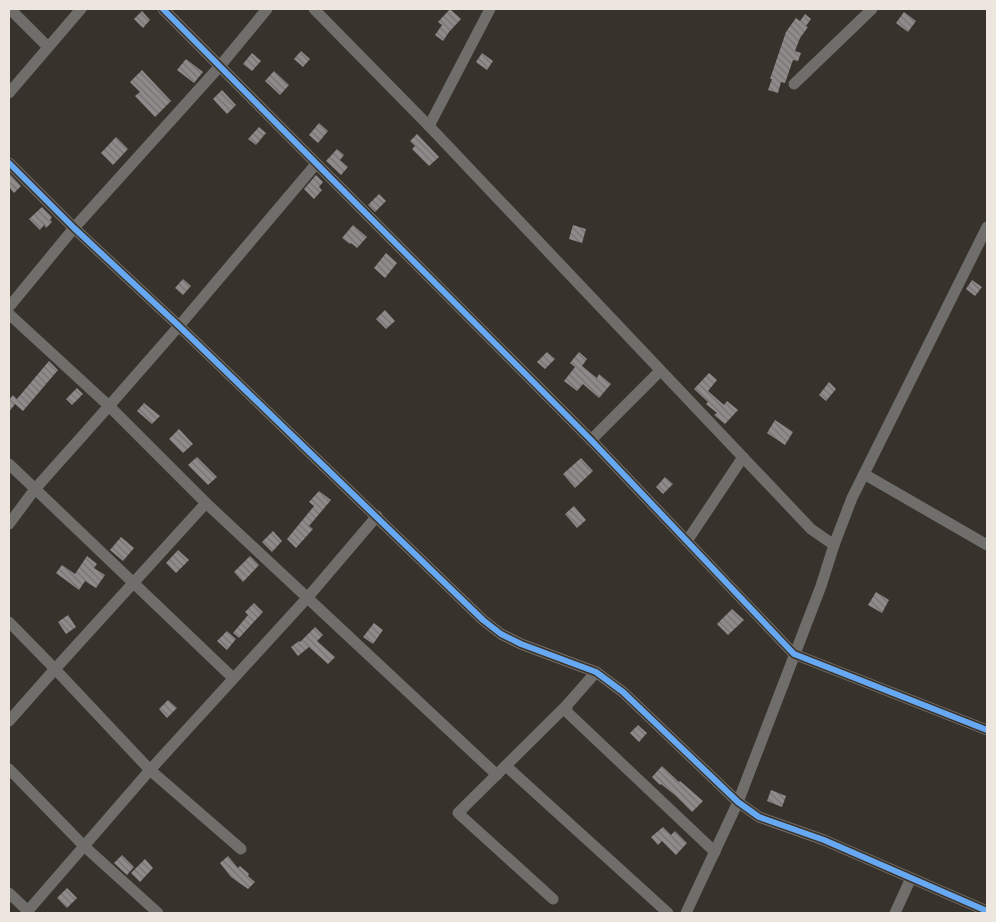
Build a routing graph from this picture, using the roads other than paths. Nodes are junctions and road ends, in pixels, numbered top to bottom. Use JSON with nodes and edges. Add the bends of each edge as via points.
{"nodes":[{"id":1,"x":10,"y":9,"type":"edge"},
{"id":2,"x":81,"y":9,"type":"edge"},
{"id":3,"x":163,"y":9,"type":"edge"},
{"id":4,"x":267,"y":9,"type":"edge"},
{"id":5,"x":314,"y":9,"type":"edge"},
{"id":6,"x":490,"y":9,"type":"edge"},
{"id":7,"x":872,"y":9,"type":"edge"},
{"id":8,"x":48,"y":47,"type":"junction"},
{"id":9,"x":220,"y":66,"type":"junction"},
{"id":10,"x":794,"y":84,"type":"dead end"},
{"id":11,"x":9,"y":93,"type":"edge"},
{"id":12,"x":429,"y":126,"type":"junction"},
{"id":13,"x":9,"y":164,"type":"edge"},
{"id":14,"x":316,"y":164,"type":"junction"},
{"id":15,"x":987,"y":227,"type":"edge"},
{"id":16,"x":74,"y":228,"type":"junction"},
{"id":17,"x":9,"y":307,"type":"edge"},
{"id":18,"x":9,"y":314,"type":"edge"},
{"id":19,"x":179,"y":326,"type":"junction"},
{"id":20,"x":660,"y":371,"type":"junction"},
{"id":21,"x":109,"y":406,"type":"junction"},
{"id":22,"x":591,"y":440,"type":"junction"},
{"id":23,"x":743,"y":458,"type":"junction"},
{"id":24,"x":9,"y":464,"type":"edge"},
{"id":25,"x":864,"y":474,"type":"junction"},
{"id":26,"x":35,"y":490,"type":"junction"},
{"id":27,"x":206,"y":503,"type":"junction"},
{"id":28,"x":377,"y":516,"type":"junction"},
{"id":29,"x":9,"y":524,"type":"edge"},
{"id":30,"x":687,"y":541,"type":"junction"},
{"id":31,"x":834,"y":545,"type":"junction"},
{"id":32,"x":987,"y":545,"type":"edge"},
{"id":33,"x":134,"y":582,"type":"junction"},
{"id":34,"x":308,"y":597,"type":"junction"},
{"id":35,"x":9,"y":622,"type":"edge"},
{"id":36,"x":794,"y":654,"type":"junction"},
{"id":37,"x":55,"y":669,"type":"junction"},
{"id":38,"x":596,"y":672,"type":"junction"},
{"id":39,"x":233,"y":678,"type":"junction"},
{"id":40,"x":567,"y":705,"type":"junction"},
{"id":41,"x":9,"y":721,"type":"edge"},
{"id":42,"x":987,"y":730,"type":"edge"},
{"id":43,"x":506,"y":766,"type":"junction"},
{"id":44,"x":9,"y":769,"type":"edge"},
{"id":45,"x":150,"y":770,"type":"junction"},
{"id":46,"x":497,"y":775,"type":"junction"},
{"id":47,"x":738,"y":802,"type":"junction"},
{"id":48,"x":84,"y":846,"type":"junction"},
{"id":49,"x":241,"y":849,"type":"dead end"},
{"id":50,"x":715,"y":852,"type":"junction"},
{"id":51,"x":912,"y":878,"type":"junction"},
{"id":52,"x":9,"y":893,"type":"edge"},
{"id":53,"x":554,"y":899,"type":"dead end"},
{"id":54,"x":987,"y":911,"type":"edge"},
{"id":55,"x":27,"y":912,"type":"edge"},
{"id":56,"x":158,"y":913,"type":"edge"},
{"id":57,"x":668,"y":913,"type":"edge"},
{"id":58,"x":686,"y":913,"type":"edge"},
{"id":59,"x":895,"y":913,"type":"edge"}],
"edges":[{"from":1,"to":8,"type":"street"},
{"from":2,"to":8,"type":"street"},
{"from":3,"to":9,"type":"street"},
{"from":4,"to":9,"type":"street"},
{"from":5,"to":12,"type":"street"},
{"from":6,"to":12,"type":"street"},
{"from":7,"to":10,"type":"street"},
{"from":8,"to":11,"type":"street"},
{"from":9,"to":14,"type":"street"},
{"from":9,"to":16,"type":"street"},
{"from":12,"to":20,"type":"street"},
{"from":13,"to":16,"type":"street"},
{"from":14,"to":19,"type":"street"},
{"from":14,"to":22,"type":"street"},
{"from":15,"to":25,"type":"street"},
{"from":16,"to":17,"type":"street"},
{"from":16,"to":19,"type":"street"},
{"from":18,"to":21,"type":"street"},
{"from":19,"to":21,"type":"street"},
{"from":19,"to":28,"type":"street"},
{"from":20,"to":22,"type":"street"},
{"from":20,"to":23,"type":"street"},
{"from":21,"to":26,"type":"street"},
{"from":21,"to":27,"type":"street"},
{"from":22,"to":30,"type":"street"},
{"from":23,"to":30,"type":"street"},
{"from":23,"to":31,"type":"street","via":[[811,529]]},
{"from":24,"to":26,"type":"street"},
{"from":25,"to":31,"type":"street"},
{"from":25,"to":32,"type":"street"},
{"from":26,"to":29,"type":"street"},
{"from":26,"to":33,"type":"street"},
{"from":27,"to":33,"type":"street"},
{"from":27,"to":34,"type":"street"},
{"from":28,"to":34,"type":"street"},
{"from":28,"to":38,"type":"street","via":[[501,634]]},
{"from":30,"to":36,"type":"street"},
{"from":31,"to":36,"type":"street"},
{"from":33,"to":37,"type":"street"},
{"from":33,"to":39,"type":"street"},
{"from":34,"to":39,"type":"street"},
{"from":34,"to":46,"type":"street"},
{"from":35,"to":37,"type":"street"},
{"from":36,"to":42,"type":"street"},
{"from":36,"to":47,"type":"street"},
{"from":37,"to":41,"type":"street"},
{"from":37,"to":45,"type":"street"},
{"from":38,"to":40,"type":"street"},
{"from":38,"to":47,"type":"street","via":[[623,692]]},
{"from":39,"to":45,"type":"street"},
{"from":40,"to":43,"type":"street"},
{"from":40,"to":50,"type":"street","via":[[567,712]]},
{"from":43,"to":46,"type":"street"},
{"from":43,"to":57,"type":"street"},
{"from":44,"to":48,"type":"street"},
{"from":45,"to":48,"type":"street"},
{"from":45,"to":49,"type":"street"},
{"from":46,"to":53,"type":"street","via":[[458,814]]},
{"from":47,"to":50,"type":"street"},
{"from":47,"to":51,"type":"street","via":[[759,817],[824,840]]},
{"from":48,"to":55,"type":"street"},
{"from":48,"to":56,"type":"street"},
{"from":50,"to":58,"type":"street"},
{"from":51,"to":54,"type":"street"},
{"from":51,"to":59,"type":"street"},
{"from":52,"to":55,"type":"street"}]}
